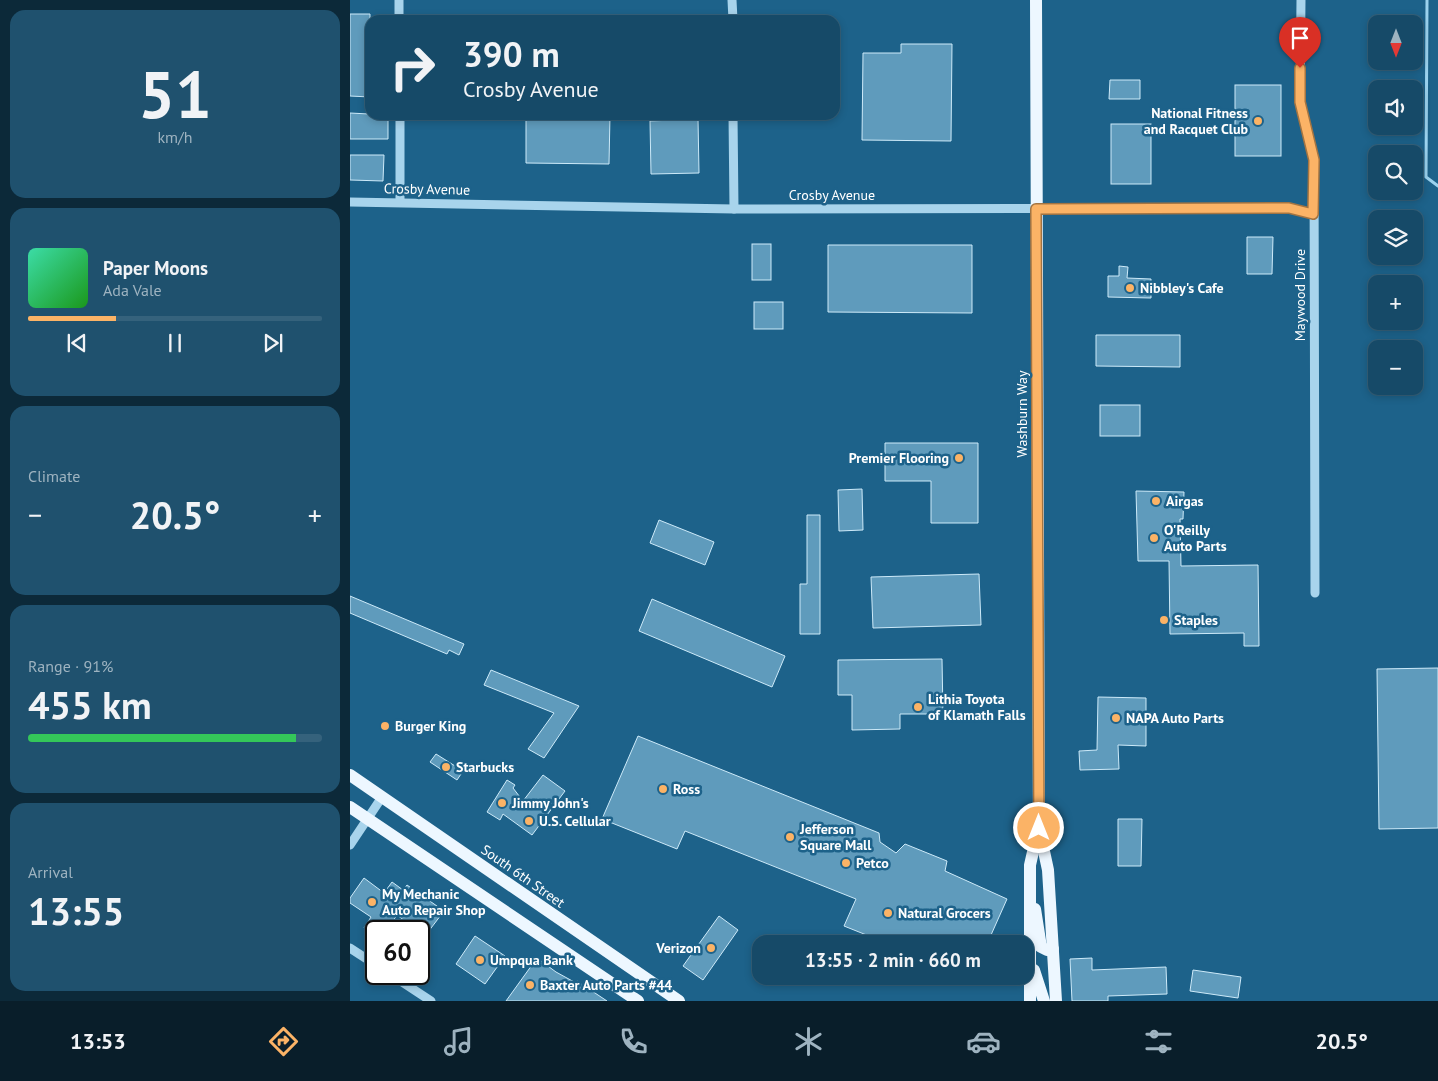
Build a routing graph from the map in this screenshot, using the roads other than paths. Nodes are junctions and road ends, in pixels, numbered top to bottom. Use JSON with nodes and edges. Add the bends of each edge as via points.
{"nodes":[{"id":1,"x":399,"y":0,"type":"edge"},
{"id":2,"x":732,"y":0,"type":"edge"},
{"id":3,"x":1036,"y":0,"type":"edge"},
{"id":4,"x":1301,"y":0,"type":"edge"},
{"id":5,"x":400,"y":15,"type":"edge"},
{"id":6,"x":733,"y":15,"type":"edge"},
{"id":7,"x":400,"y":120,"type":"edge"},
{"id":8,"x":733,"y":120,"type":"edge"},
{"id":9,"x":350,"y":202,"type":"edge"},
{"id":10,"x":400,"y":202,"type":"junction"},
{"id":11,"x":734,"y":209,"type":"junction"},
{"id":12,"x":1036,"y":209,"type":"junction"},
{"id":13,"x":1313,"y":214,"type":"junction"},
{"id":14,"x":1315,"y":592,"type":"dead end"},
{"id":15,"x":350,"y":775,"type":"edge"},
{"id":16,"x":382,"y":797,"type":"junction"},
{"id":17,"x":350,"y":807,"type":"edge"},
{"id":18,"x":367,"y":819,"type":"junction"},
{"id":19,"x":1039,"y":828,"type":"junction"},
{"id":20,"x":350,"y":846,"type":"edge"},
{"id":21,"x":1030,"y":884,"type":"junction"},
{"id":22,"x":1030,"y":935,"type":"edge"},
{"id":23,"x":350,"y":948,"type":"edge"},
{"id":24,"x":1053,"y":949,"type":"junction"},
{"id":25,"x":365,"y":958,"type":"edge"},
{"id":26,"x":1034,"y":970,"type":"edge"},
{"id":27,"x":407,"y":985,"type":"edge"},
{"id":28,"x":1030,"y":985,"type":"edge"},
{"id":29,"x":431,"y":1001,"type":"edge"},
{"id":30,"x":638,"y":1001,"type":"edge"},
{"id":31,"x":679,"y":1001,"type":"edge"},
{"id":32,"x":1030,"y":1001,"type":"edge"},
{"id":33,"x":1044,"y":1001,"type":"edge"},
{"id":34,"x":1056,"y":1001,"type":"edge"}],
"edges":[{"from":1,"to":5,"type":"street"},
{"from":2,"to":6,"type":"street"},
{"from":3,"to":12,"type":"main road","name":"Washburn Way"},
{"from":4,"to":13,"type":"street","name":"Maywood Drive","via":[[1300,102],[1314,160]]},
{"from":7,"to":10,"type":"street"},
{"from":8,"to":11,"type":"street"},
{"from":9,"to":10,"type":"street","name":"Crosby Avenue"},
{"from":10,"to":11,"type":"street","name":"Crosby Avenue"},
{"from":11,"to":12,"type":"street","name":"Crosby Avenue"},
{"from":12,"to":13,"type":"street","name":"Crosby Avenue","via":[[1289,208]]},
{"from":12,"to":19,"type":"main road","name":"Washburn Way"},
{"from":13,"to":14,"type":"street","name":"Maywood Drive"},
{"from":15,"to":16,"type":"main road","name":"South 6th Street"},
{"from":16,"to":18,"type":"street"},
{"from":16,"to":31,"type":"main road","name":"South 6th Street"},
{"from":17,"to":18,"type":"main road"},
{"from":18,"to":20,"type":"street"},
{"from":18,"to":30,"type":"main road"},
{"from":19,"to":21,"type":"main road","name":"Washburn Way","via":[[1030,865]]},
{"from":19,"to":24,"type":"main road","name":"Washburn Way","via":[[1048,870]]},
{"from":21,"to":22,"type":"main road","name":"Washburn Way"},
{"from":21,"to":24,"type":"main road","via":[[1041,947]]},
{"from":23,"to":25,"type":"street"},
{"from":24,"to":34,"type":"main road","name":"Washburn Way"},
{"from":26,"to":33,"type":"main road"},
{"from":27,"to":29,"type":"street"},
{"from":28,"to":32,"type":"main road","name":"Washburn Way"}]}
